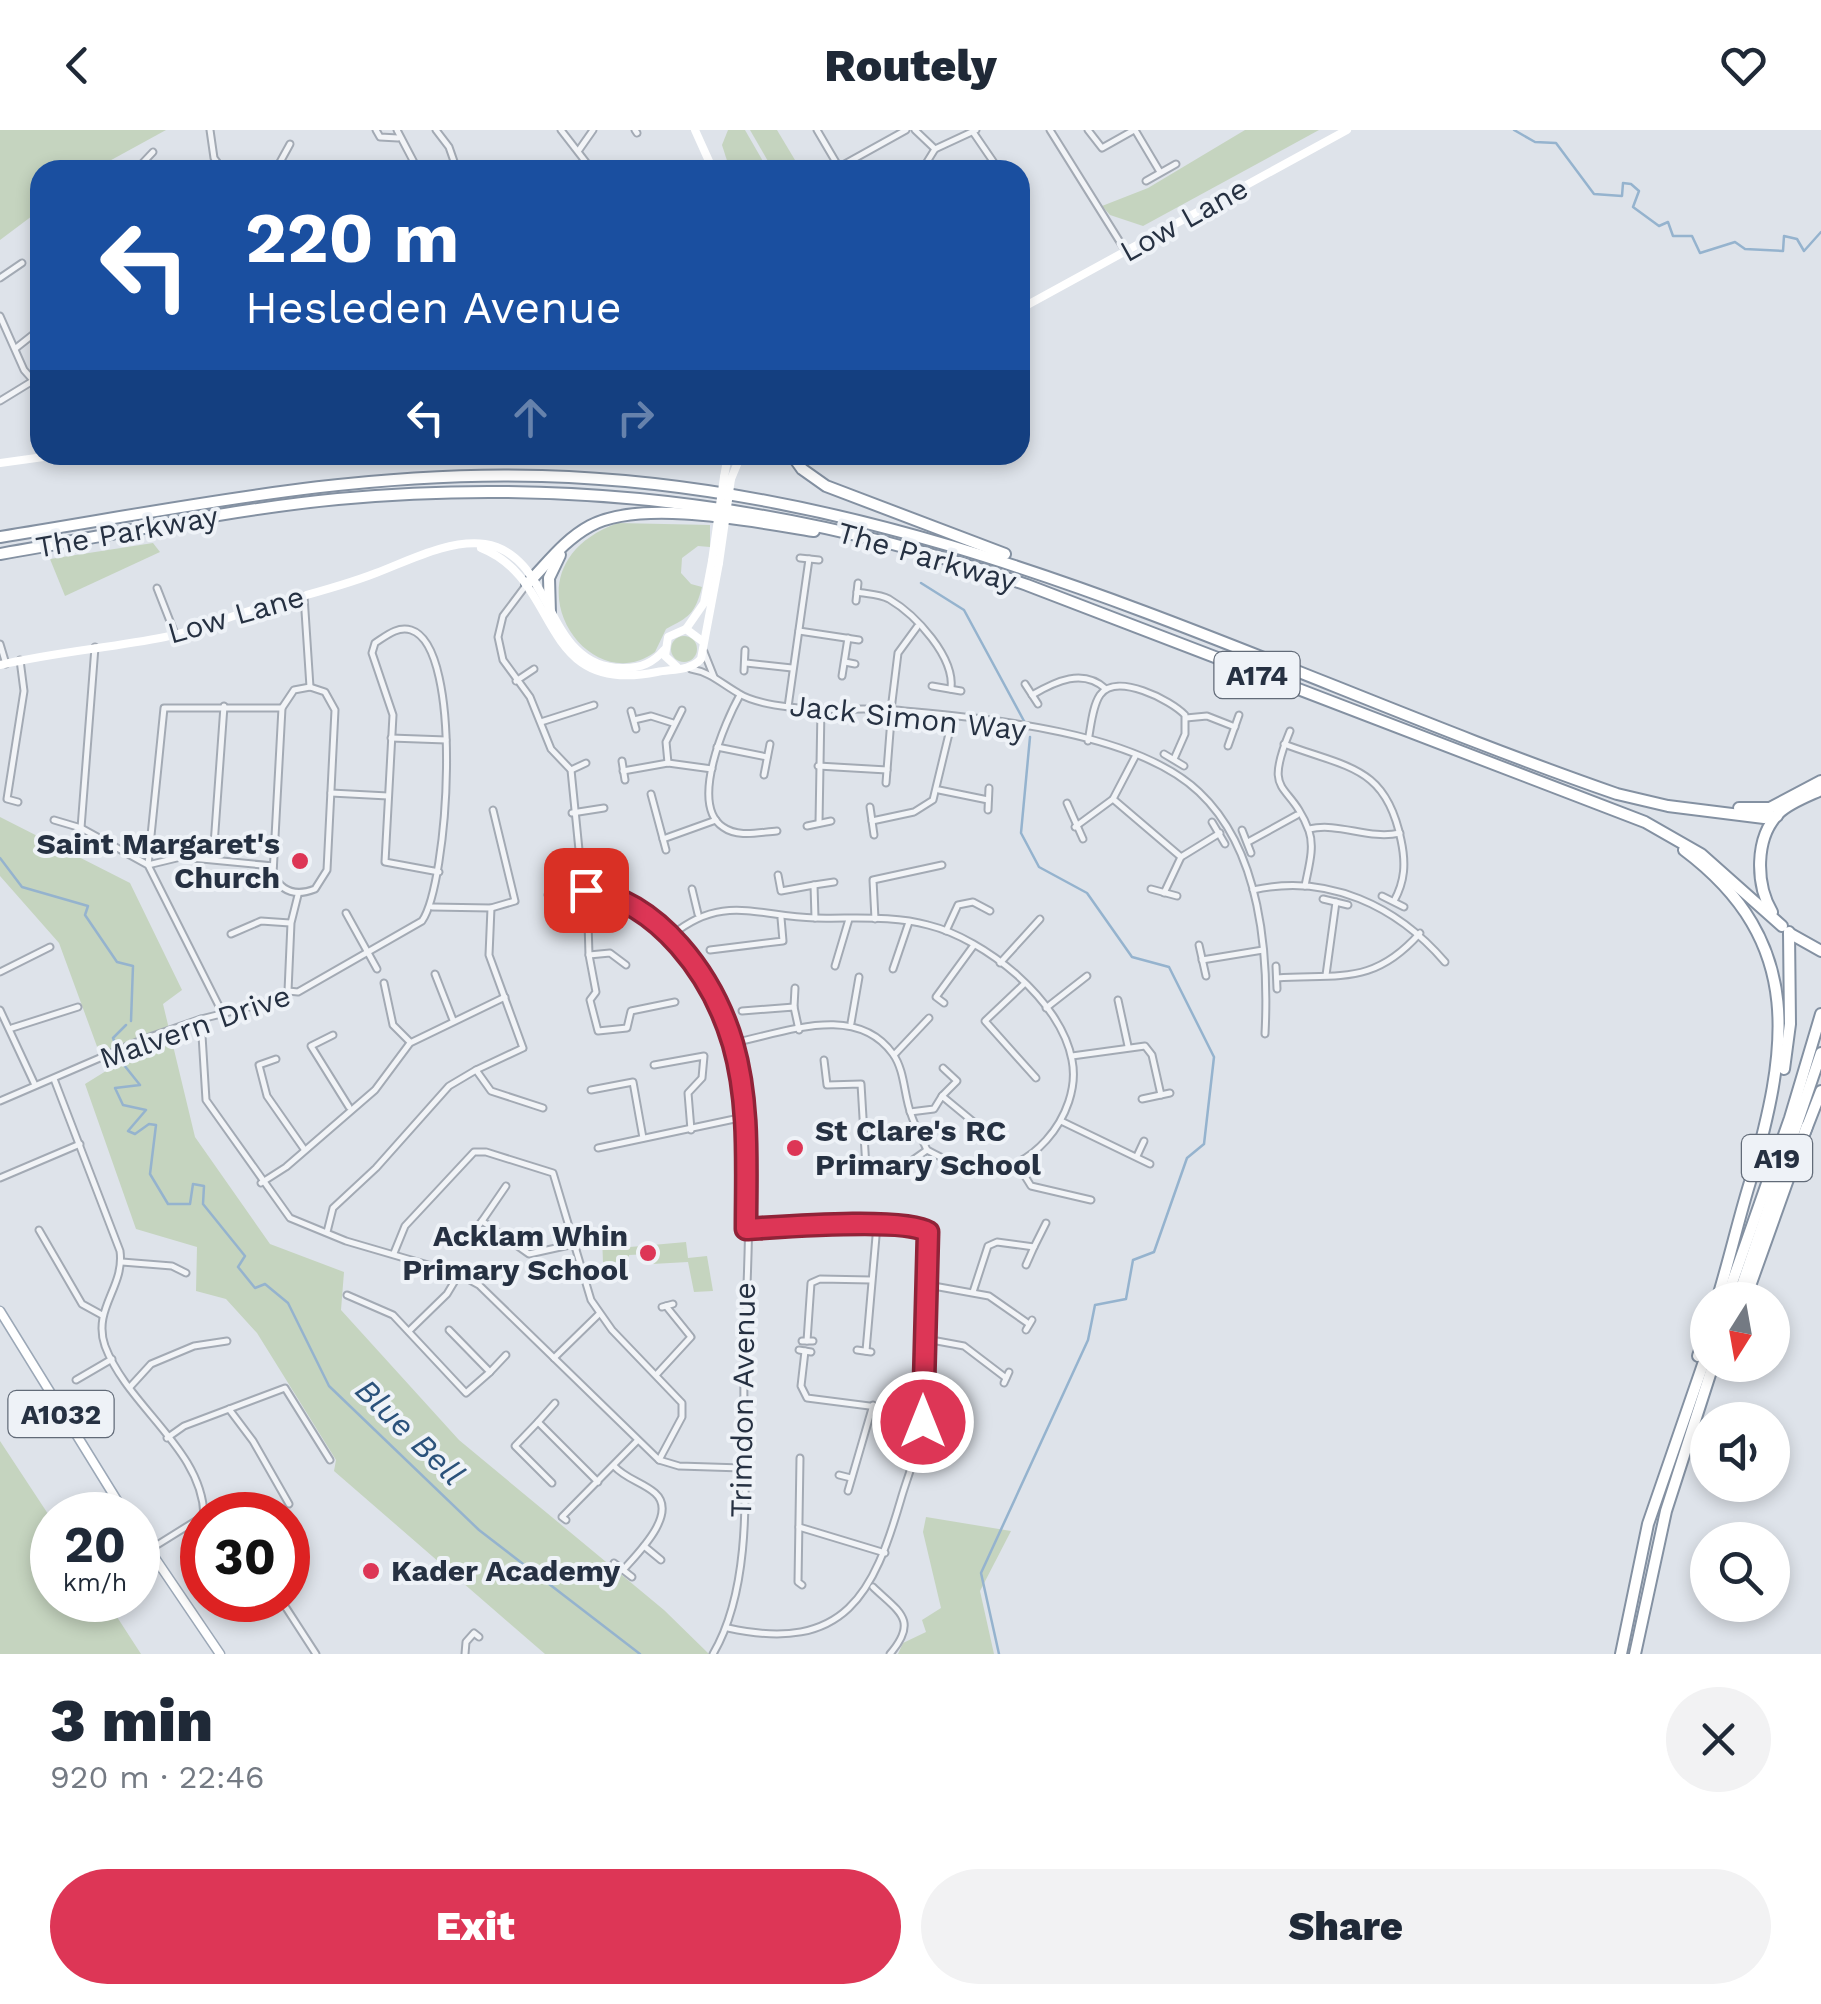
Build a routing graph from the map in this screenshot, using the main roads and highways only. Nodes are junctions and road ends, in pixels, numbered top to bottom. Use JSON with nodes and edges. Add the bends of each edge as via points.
{"nodes":[{"id":1,"x":695,"y":130,"type":"edge"},
{"id":2,"x":1347,"y":130,"type":"edge"},
{"id":3,"x":708,"y":160,"type":"edge"},
{"id":4,"x":1030,"y":303,"type":"edge"},
{"id":5,"x":30,"y":459,"type":"edge"},
{"id":6,"x":0,"y":463,"type":"edge"},
{"id":7,"x":728,"y":465,"type":"edge"},
{"id":8,"x":735,"y":465,"type":"edge"},
{"id":9,"x":800,"y":465,"type":"edge"},
{"id":10,"x":728,"y":478,"type":"junction"},
{"id":11,"x":576,"y":535,"type":"junction"},
{"id":12,"x":4,"y":536,"type":"edge"},
{"id":13,"x":928,"y":553,"type":"junction"},
{"id":14,"x":0,"y":554,"type":"edge"},
{"id":15,"x":716,"y":562,"type":"junction"},
{"id":16,"x":530,"y":582,"type":"junction"},
{"id":17,"x":1126,"y":606,"type":"junction"},
{"id":18,"x":550,"y":614,"type":"junction"},
{"id":19,"x":686,"y":629,"type":"junction"},
{"id":20,"x":702,"y":641,"type":"junction"},
{"id":21,"x":664,"y":650,"type":"junction"},
{"id":22,"x":3,"y":665,"type":"edge"},
{"id":23,"x":677,"y":668,"type":"junction"},
{"id":24,"x":1821,"y":781,"type":"edge"},
{"id":25,"x":1821,"y":790,"type":"edge"},
{"id":26,"x":1787,"y":799,"type":"junction"},
{"id":27,"x":1643,"y":800,"type":"junction"},
{"id":28,"x":1584,"y":802,"type":"junction"},
{"id":29,"x":1778,"y":814,"type":"junction"},
{"id":30,"x":1785,"y":929,"type":"junction"},
{"id":31,"x":1821,"y":951,"type":"edge"},
{"id":32,"x":1821,"y":1014,"type":"edge"},
{"id":33,"x":1821,"y":1053,"type":"edge"},
{"id":34,"x":1821,"y":1090,"type":"edge"},
{"id":35,"x":1808,"y":1126,"type":"junction"},
{"id":36,"x":1754,"y":1165,"type":"junction"},
{"id":37,"x":1768,"y":1214,"type":"junction"},
{"id":38,"x":1722,"y":1282,"type":"edge"},
{"id":39,"x":1732,"y":1282,"type":"edge"},
{"id":40,"x":1747,"y":1282,"type":"edge"},
{"id":41,"x":1748,"y":1282,"type":"edge"},
{"id":42,"x":0,"y":1312,"type":"edge"},
{"id":43,"x":1690,"y":1378,"type":"edge"},
{"id":44,"x":1697,"y":1382,"type":"edge"},
{"id":45,"x":1711,"y":1382,"type":"edge"},
{"id":46,"x":112,"y":1492,"type":"edge"},
{"id":47,"x":1648,"y":1524,"type":"junction"},
{"id":48,"x":160,"y":1566,"type":"edge"},
{"id":49,"x":220,"y":1654,"type":"edge"},
{"id":50,"x":1621,"y":1654,"type":"edge"},
{"id":51,"x":1636,"y":1654,"type":"edge"}],
"edges":[{"from":1,"to":3,"type":"main road"},
{"from":2,"to":4,"type":"main road","name":"Low Lane"},
{"from":5,"to":6,"type":"main road"},
{"from":7,"to":10,"type":"main road"},
{"from":8,"to":10,"type":"main road"},
{"from":9,"to":17,"type":"highway","via":[[826,486]]},
{"from":10,"to":15,"type":"main road","bridge":true},
{"from":11,"to":13,"type":"highway","via":[[604,520],[642,514],[794,528]]},
{"from":11,"to":16,"type":"highway"},
{"from":11,"to":18,"type":"highway","via":[[551,571]]},
{"from":12,"to":17,"type":"highway","name":"The Parkway","number":"A174","via":[[334,483],[474,475],[621,480],[864,519],[1001,559]]},
{"from":13,"to":14,"type":"highway","name":"The Parkway","number":"A174","via":[[732,510],[504,491],[295,504]]},
{"from":13,"to":28,"type":"highway","name":"The Parkway","number":"A174","via":[[1041,590]]},
{"from":15,"to":19,"type":"main road","via":[[704,604]]},
{"from":15,"to":20,"type":"main road"},
{"from":16,"to":18,"type":"main road","name":"Low Lane"},
{"from":16,"to":22,"type":"main road","name":"Low Lane","via":[[502,550],[467,544],[175,634]]},
{"from":16,"to":23,"type":"main road","name":"Low Lane","via":[[554,636],[580,663],[620,676]]},
{"from":17,"to":27,"type":"highway","name":"The Parkway","number":"A174"},
{"from":18,"to":21,"type":"main road","name":"Low Lane","via":[[570,644],[600,664],[643,665]]},
{"from":19,"to":20,"type":"main road"},
{"from":19,"to":21,"type":"main road","via":[[668,637]]},
{"from":20,"to":23,"type":"main road","via":[[704,652],[688,668]]},
{"from":21,"to":23,"type":"main road"},
{"from":24,"to":26,"type":"highway"},
{"from":25,"to":29,"type":"highway"},
{"from":26,"to":27,"type":"highway","via":[[1764,810]]},
{"from":26,"to":29,"type":"highway"},
{"from":27,"to":29,"type":"highway","name":"The Parkway","number":"A174","via":[[1764,818]]},
{"from":28,"to":30,"type":"highway","name":"The Parkway","number":"A174","via":[[1682,841]]},
{"from":28,"to":36,"type":"highway","via":[[1678,846],[1732,896],[1758,934],[1776,988],[1780,1046]]},
{"from":29,"to":30,"type":"highway","via":[[1759,866],[1762,892]]},
{"from":30,"to":31,"type":"highway","number":"A174"},
{"from":30,"to":36,"type":"highway","via":[[1792,956],[1787,1052]]},
{"from":32,"to":39,"type":"highway","number":"A19"},
{"from":33,"to":37,"type":"highway","number":"A19"},
{"from":34,"to":35,"type":"highway"},
{"from":35,"to":37,"type":"highway"},
{"from":35,"to":41,"type":"highway"},
{"from":36,"to":38,"type":"highway"},
{"from":37,"to":40,"type":"highway","number":"A19"},
{"from":42,"to":46,"type":"main road","number":"A1032"},
{"from":43,"to":47,"type":"highway","via":[[1664,1450]]},
{"from":44,"to":47,"type":"highway"},
{"from":45,"to":51,"type":"highway","via":[[1677,1475]]},
{"from":47,"to":50,"type":"highway"},
{"from":48,"to":49,"type":"main road"}]}
